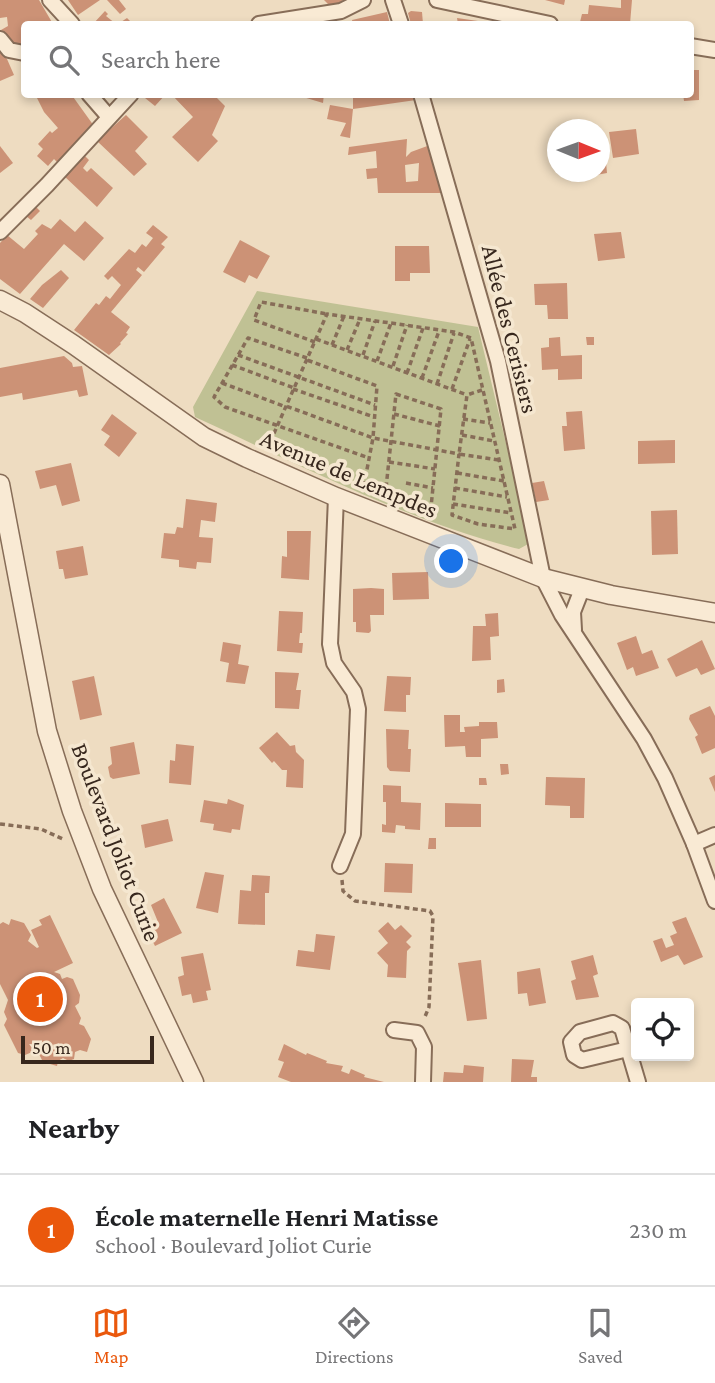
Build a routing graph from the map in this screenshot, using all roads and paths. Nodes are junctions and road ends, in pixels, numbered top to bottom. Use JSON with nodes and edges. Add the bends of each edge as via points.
{"nodes":[{"id":1,"x":50,"y":0,"type":"edge"},
{"id":2,"x":363,"y":0,"type":"edge"},
{"id":3,"x":393,"y":0,"type":"edge"},
{"id":4,"x":444,"y":1,"type":"edge"},
{"id":5,"x":69,"y":21,"type":"edge"},
{"id":6,"x":278,"y":21,"type":"edge"},
{"id":7,"x":400,"y":21,"type":"edge"},
{"id":8,"x":536,"y":21,"type":"edge"},
{"id":9,"x":0,"y":39,"type":"edge"},
{"id":10,"x":694,"y":46,"type":"edge"},
{"id":11,"x":715,"y":50,"type":"edge"},
{"id":12,"x":21,"y":52,"type":"edge"},
{"id":13,"x":92,"y":98,"type":"edge"},
{"id":14,"x":127,"y":98,"type":"edge"},
{"id":15,"x":422,"y":98,"type":"edge"},
{"id":16,"x":109,"y":117,"type":"junction"},
{"id":17,"x":0,"y":232,"type":"edge"},
{"id":18,"x":0,"y":300,"type":"edge"},
{"id":19,"x":327,"y":314,"type":"junction"},
{"id":20,"x":344,"y":316,"type":"junction"},
{"id":21,"x":360,"y":319,"type":"junction"},
{"id":22,"x":375,"y":321,"type":"junction"},
{"id":23,"x":391,"y":323,"type":"junction"},
{"id":24,"x":407,"y":326,"type":"junction"},
{"id":25,"x":423,"y":328,"type":"junction"},
{"id":26,"x":439,"y":330,"type":"junction"},
{"id":27,"x":454,"y":332,"type":"junction"},
{"id":28,"x":471,"y":338,"type":"junction"},
{"id":29,"x":316,"y":340,"type":"junction"},
{"id":30,"x":332,"y":345,"type":"junction"},
{"id":31,"x":347,"y":350,"type":"junction"},
{"id":32,"x":237,"y":355,"type":"junction"},
{"id":33,"x":362,"y":356,"type":"junction"},
{"id":34,"x":307,"y":359,"type":"junction"},
{"id":35,"x":377,"y":361,"type":"junction"},
{"id":36,"x":232,"y":365,"type":"junction"},
{"id":37,"x":392,"y":367,"type":"junction"},
{"id":38,"x":407,"y":373,"type":"junction"},
{"id":39,"x":298,"y":378,"type":"junction"},
{"id":40,"x":422,"y":378,"type":"junction"},
{"id":41,"x":222,"y":383,"type":"junction"},
{"id":42,"x":437,"y":384,"type":"junction"},
{"id":43,"x":293,"y":389,"type":"junction"},
{"id":44,"x":452,"y":389,"type":"junction"},
{"id":45,"x":483,"y":389,"type":"junction"},
{"id":46,"x":467,"y":395,"type":"junction"},
{"id":47,"x":375,"y":405,"type":"junction"},
{"id":48,"x":286,"y":406,"type":"junction"},
{"id":49,"x":394,"y":413,"type":"junction"},
{"id":50,"x":374,"y":417,"type":"junction"},
{"id":51,"x":463,"y":419,"type":"junction"},
{"id":52,"x":490,"y":423,"type":"junction"},
{"id":53,"x":278,"y":426,"type":"junction"},
{"id":54,"x":440,"y":426,"type":"junction"},
{"id":55,"x":461,"y":435,"type":"junction"},
{"id":56,"x":373,"y":438,"type":"junction"},
{"id":57,"x":391,"y":441,"type":"junction"},
{"id":58,"x":494,"y":441,"type":"junction"},
{"id":59,"x":269,"y":445,"type":"junction"},
{"id":60,"x":437,"y":450,"type":"junction"},
{"id":61,"x":458,"y":454,"type":"junction"},
{"id":62,"x":369,"y":458,"type":"junction"},
{"id":63,"x":499,"y":460,"type":"junction"},
{"id":64,"x":389,"y":461,"type":"junction"},
{"id":65,"x":261,"y":464,"type":"junction"},
{"id":66,"x":435,"y":469,"type":"junction"},
{"id":67,"x":457,"y":473,"type":"junction"},
{"id":68,"x":504,"y":481,"type":"junction"},
{"id":69,"x":406,"y":483,"type":"dead end"},
{"id":70,"x":0,"y":485,"type":"edge"},
{"id":71,"x":433,"y":488,"type":"junction"},
{"id":72,"x":455,"y":488,"type":"junction"},
{"id":73,"x":336,"y":497,"type":"junction"},
{"id":74,"x":507,"y":497,"type":"junction"},
{"id":75,"x":453,"y":504,"type":"junction"},
{"id":76,"x":511,"y":513,"type":"junction"},
{"id":77,"x":543,"y":578,"type":"junction"},
{"id":78,"x":582,"y":589,"type":"junction"},
{"id":79,"x":715,"y":613,"type":"edge"},
{"id":80,"x":574,"y":632,"type":"junction"},
{"id":81,"x":0,"y":824,"type":"edge"},
{"id":82,"x":715,"y":835,"type":"edge"},
{"id":83,"x":694,"y":844,"type":"junction"},
{"id":84,"x":86,"y":849,"type":"junction"},
{"id":85,"x":340,"y":866,"type":"joint"},
{"id":86,"x":715,"y":901,"type":"edge"},
{"id":87,"x":394,"y":1030,"type":"dead end"},
{"id":88,"x":417,"y":1034,"type":"junction"},
{"id":89,"x":628,"y":1049,"type":"dead end"},
{"id":90,"x":194,"y":1082,"type":"edge"},
{"id":91,"x":423,"y":1082,"type":"edge"},
{"id":92,"x":638,"y":1082,"type":"edge"}],
"edges":[{"from":1,"to":5,"type":"street"},
{"from":2,"to":6,"type":"street","via":[[341,11]]},
{"from":3,"to":7,"type":"street"},
{"from":4,"to":8,"type":"street"},
{"from":9,"to":12,"type":"street","via":[[9,50]]},
{"from":10,"to":11,"type":"street"},
{"from":13,"to":16,"type":"street"},
{"from":14,"to":16,"type":"street"},
{"from":15,"to":77,"type":"street","name":"Allée des Cerisiers","via":[[498,361]]},
{"from":16,"to":17,"type":"street"},
{"from":18,"to":65,"type":"street","name":"Avenue de Lempdes","via":[[74,345],[204,437]]},
{"from":19,"to":20,"type":"path"},
{"from":19,"to":29,"type":"path"},
{"from":19,"to":29,"type":"path","via":[[261,302],[254,320]]},
{"from":20,"to":21,"type":"path"},
{"from":20,"to":30,"type":"path"},
{"from":21,"to":22,"type":"path"},
{"from":21,"to":31,"type":"path"},
{"from":22,"to":23,"type":"path"},
{"from":22,"to":33,"type":"path"},
{"from":23,"to":24,"type":"path"},
{"from":23,"to":35,"type":"path"},
{"from":24,"to":25,"type":"path"},
{"from":24,"to":37,"type":"path"},
{"from":25,"to":26,"type":"path"},
{"from":25,"to":38,"type":"path"},
{"from":26,"to":27,"type":"path"},
{"from":26,"to":40,"type":"path"},
{"from":27,"to":28,"type":"path"},
{"from":27,"to":42,"type":"path"},
{"from":28,"to":44,"type":"path"},
{"from":28,"to":45,"type":"path"},
{"from":29,"to":30,"type":"path"},
{"from":29,"to":34,"type":"path"},
{"from":30,"to":31,"type":"path"},
{"from":31,"to":33,"type":"path"},
{"from":32,"to":34,"type":"path","via":[[247,338]]},
{"from":32,"to":36,"type":"path"},
{"from":32,"to":39,"type":"path"},
{"from":33,"to":35,"type":"path"},
{"from":34,"to":39,"type":"path"},
{"from":34,"to":47,"type":"path","via":[[377,386]]},
{"from":35,"to":37,"type":"path"},
{"from":36,"to":41,"type":"path"},
{"from":36,"to":43,"type":"path"},
{"from":37,"to":38,"type":"path"},
{"from":38,"to":40,"type":"path"},
{"from":39,"to":43,"type":"path"},
{"from":39,"to":47,"type":"path"},
{"from":40,"to":42,"type":"path"},
{"from":41,"to":48,"type":"path"},
{"from":41,"to":53,"type":"path","via":[[214,397],[225,407]]},
{"from":42,"to":44,"type":"path"},
{"from":43,"to":48,"type":"path"},
{"from":43,"to":50,"type":"path"},
{"from":44,"to":46,"type":"path"},
{"from":45,"to":46,"type":"path"},
{"from":45,"to":52,"type":"path"},
{"from":46,"to":51,"type":"path"},
{"from":47,"to":50,"type":"path"},
{"from":48,"to":53,"type":"path"},
{"from":48,"to":56,"type":"path"},
{"from":49,"to":54,"type":"path"},
{"from":49,"to":54,"type":"path","via":[[396,394],[441,409]]},
{"from":49,"to":57,"type":"path"},
{"from":50,"to":56,"type":"path"},
{"from":51,"to":52,"type":"path"},
{"from":51,"to":55,"type":"path"},
{"from":52,"to":58,"type":"path"},
{"from":53,"to":59,"type":"path"},
{"from":53,"to":62,"type":"path"},
{"from":54,"to":60,"type":"path"},
{"from":55,"to":58,"type":"path"},
{"from":55,"to":61,"type":"path"},
{"from":56,"to":57,"type":"path"},
{"from":56,"to":62,"type":"path"},
{"from":57,"to":60,"type":"path"},
{"from":57,"to":64,"type":"path"},
{"from":58,"to":63,"type":"path"},
{"from":59,"to":62,"type":"path","via":[[364,485]]},
{"from":59,"to":65,"type":"path"},
{"from":60,"to":61,"type":"path"},
{"from":60,"to":66,"type":"path"},
{"from":61,"to":63,"type":"path"},
{"from":61,"to":67,"type":"path"},
{"from":63,"to":68,"type":"path"},
{"from":64,"to":66,"type":"path"},
{"from":64,"to":71,"type":"path","via":[[386,488],[430,507]]},
{"from":65,"to":73,"type":"street","name":"Avenue de Lempdes"},
{"from":66,"to":71,"type":"path"},
{"from":67,"to":68,"type":"path"},
{"from":67,"to":72,"type":"path"},
{"from":68,"to":74,"type":"path"},
{"from":69,"to":71,"type":"path"},
{"from":70,"to":84,"type":"street","name":"Boulevard Joliot Curie","via":[[47,731]]},
{"from":72,"to":74,"type":"path"},
{"from":72,"to":75,"type":"path"},
{"from":73,"to":77,"type":"street","name":"Avenue de Lempdes"},
{"from":73,"to":85,"type":"street","via":[[330,644],[334,663],[354,692],[358,709],[353,834]]},
{"from":74,"to":76,"type":"path"},
{"from":75,"to":76,"type":"path"},
{"from":75,"to":76,"type":"path","via":[[452,515],[515,529]]},
{"from":77,"to":78,"type":"street","name":"Avenue de Lempdes"},
{"from":77,"to":80,"type":"street","name":"Allée des Cerisiers"},
{"from":78,"to":79,"type":"street","name":"Avenue de Lempdes"},
{"from":78,"to":80,"type":"street","via":[[573,612]]},
{"from":80,"to":83,"type":"street","name":"Allée des Cerisiers","via":[[644,739]]},
{"from":81,"to":84,"type":"path","via":[[41,829]]},
{"from":82,"to":83,"type":"street"},
{"from":83,"to":86,"type":"street","name":"Allée des Cerisiers"},
{"from":84,"to":90,"type":"street","name":"Boulevard Joliot Curie"},
{"from":85,"to":88,"type":"path","via":[[344,891],[355,901],[430,911],[433,916],[429,1007]]},
{"from":87,"to":88,"type":"street"},
{"from":88,"to":91,"type":"street","via":[[424,1046]]},
{"from":89,"to":92,"type":"street"}]}
